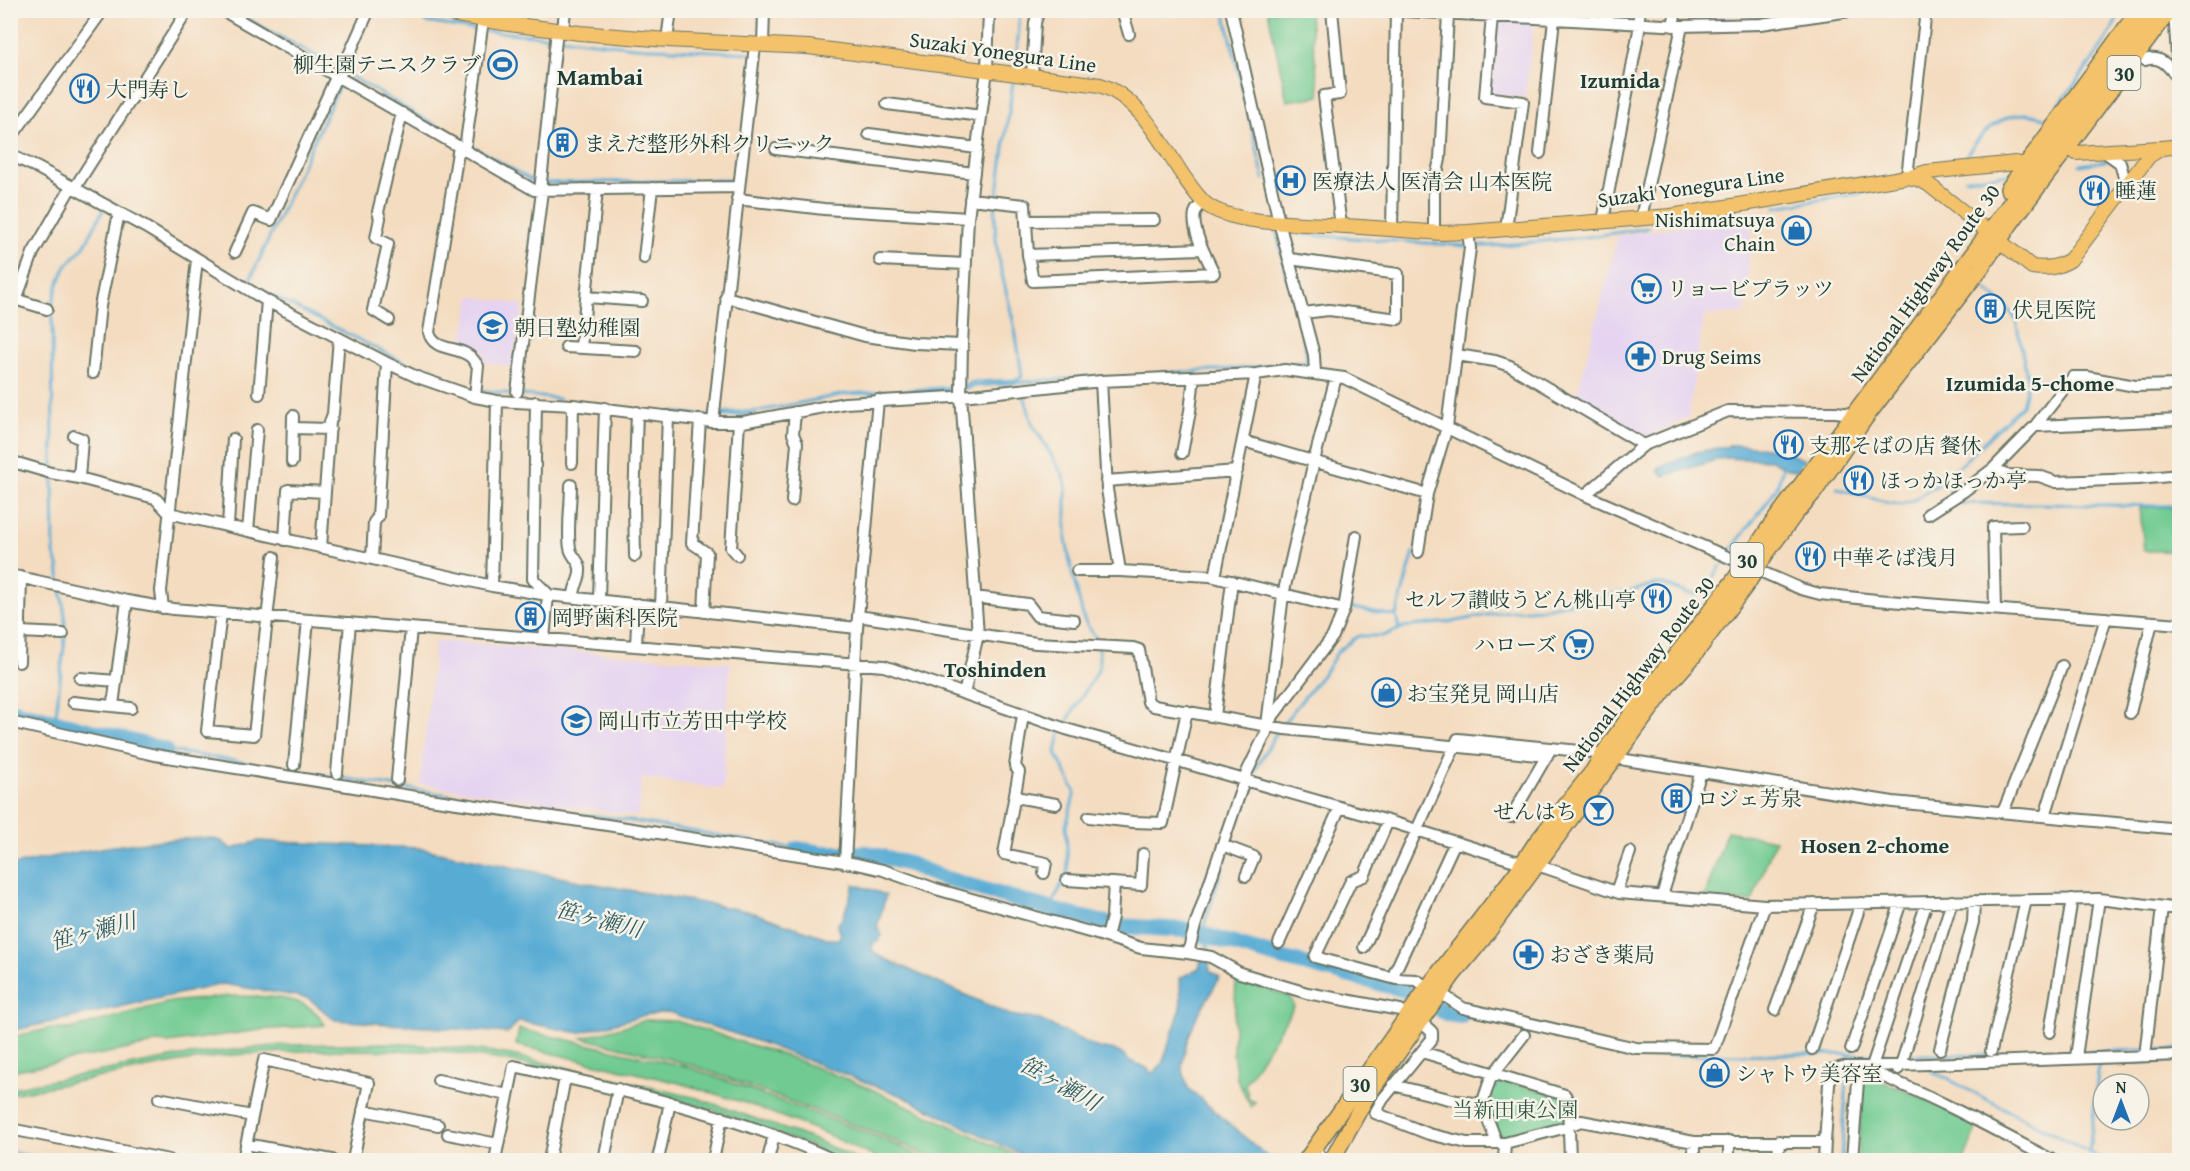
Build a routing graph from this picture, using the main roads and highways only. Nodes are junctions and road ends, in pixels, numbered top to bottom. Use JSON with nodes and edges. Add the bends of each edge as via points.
{"nodes":[{"id":1,"x":427,"y":10,"type":"edge"},
{"id":2,"x":2139,"y":10,"type":"edge"},
{"id":3,"x":2154,"y":10,"type":"edge"},
{"id":4,"x":2174,"y":13,"type":"edge"},
{"id":5,"x":2073,"y":131,"type":"junction"},
{"id":6,"x":2180,"y":146,"type":"edge"},
{"id":7,"x":2162,"y":148,"type":"junction"},
{"id":8,"x":2076,"y":153,"type":"junction"},
{"id":9,"x":2025,"y":165,"type":"junction"},
{"id":10,"x":1908,"y":177,"type":"junction"},
{"id":11,"x":1994,"y":236,"type":"junction"},
{"id":12,"x":1418,"y":1014,"type":"junction"},
{"id":13,"x":1315,"y":1157,"type":"edge"},
{"id":14,"x":1332,"y":1161,"type":"edge"}],
"edges":[{"from":1,"to":10,"type":"main road","name":"Suzaki Yonegura Line","via":[[482,26],[808,47],[1100,85],[1114,89],[1144,118],[1203,201],[1220,213],[1280,227],[1434,232],[1469,241],[1506,229],[1702,211]]},
{"from":2,"to":9,"type":"highway"},
{"from":3,"to":5,"type":"highway","name":"National Highway Route 30","number":"30"},
{"from":4,"to":5,"type":"highway","name":"National Highway Route 30","number":"30"},
{"from":4,"to":8,"type":"highway","via":[[2145,60]]},
{"from":5,"to":11,"type":"highway","name":"National Highway Route 30","number":"30"},
{"from":6,"to":7,"type":"main road"},
{"from":7,"to":8,"type":"main road"},
{"from":7,"to":11,"type":"main road","via":[[2149,156],[2070,260],[2057,267],[2032,267]]},
{"from":8,"to":11,"type":"highway","via":[[2023,223]]},
{"from":9,"to":10,"type":"main road","name":"Suzaki Yonegura Line","via":[[1927,172]]},
{"from":9,"to":11,"type":"highway","via":[[1992,210]]},
{"from":10,"to":11,"type":"main road","via":[[1928,184]]},
{"from":11,"to":12,"type":"highway","name":"National Highway Route 30","number":"30","via":[[1861,415],[1815,491],[1750,567],[1609,756],[1529,864],[1482,940],[1432,993]]},
{"from":12,"to":13,"type":"highway","name":"National Highway Route 30","number":"30"},
{"from":12,"to":14,"type":"highway","name":"National Highway Route 30","number":"30"}]}
